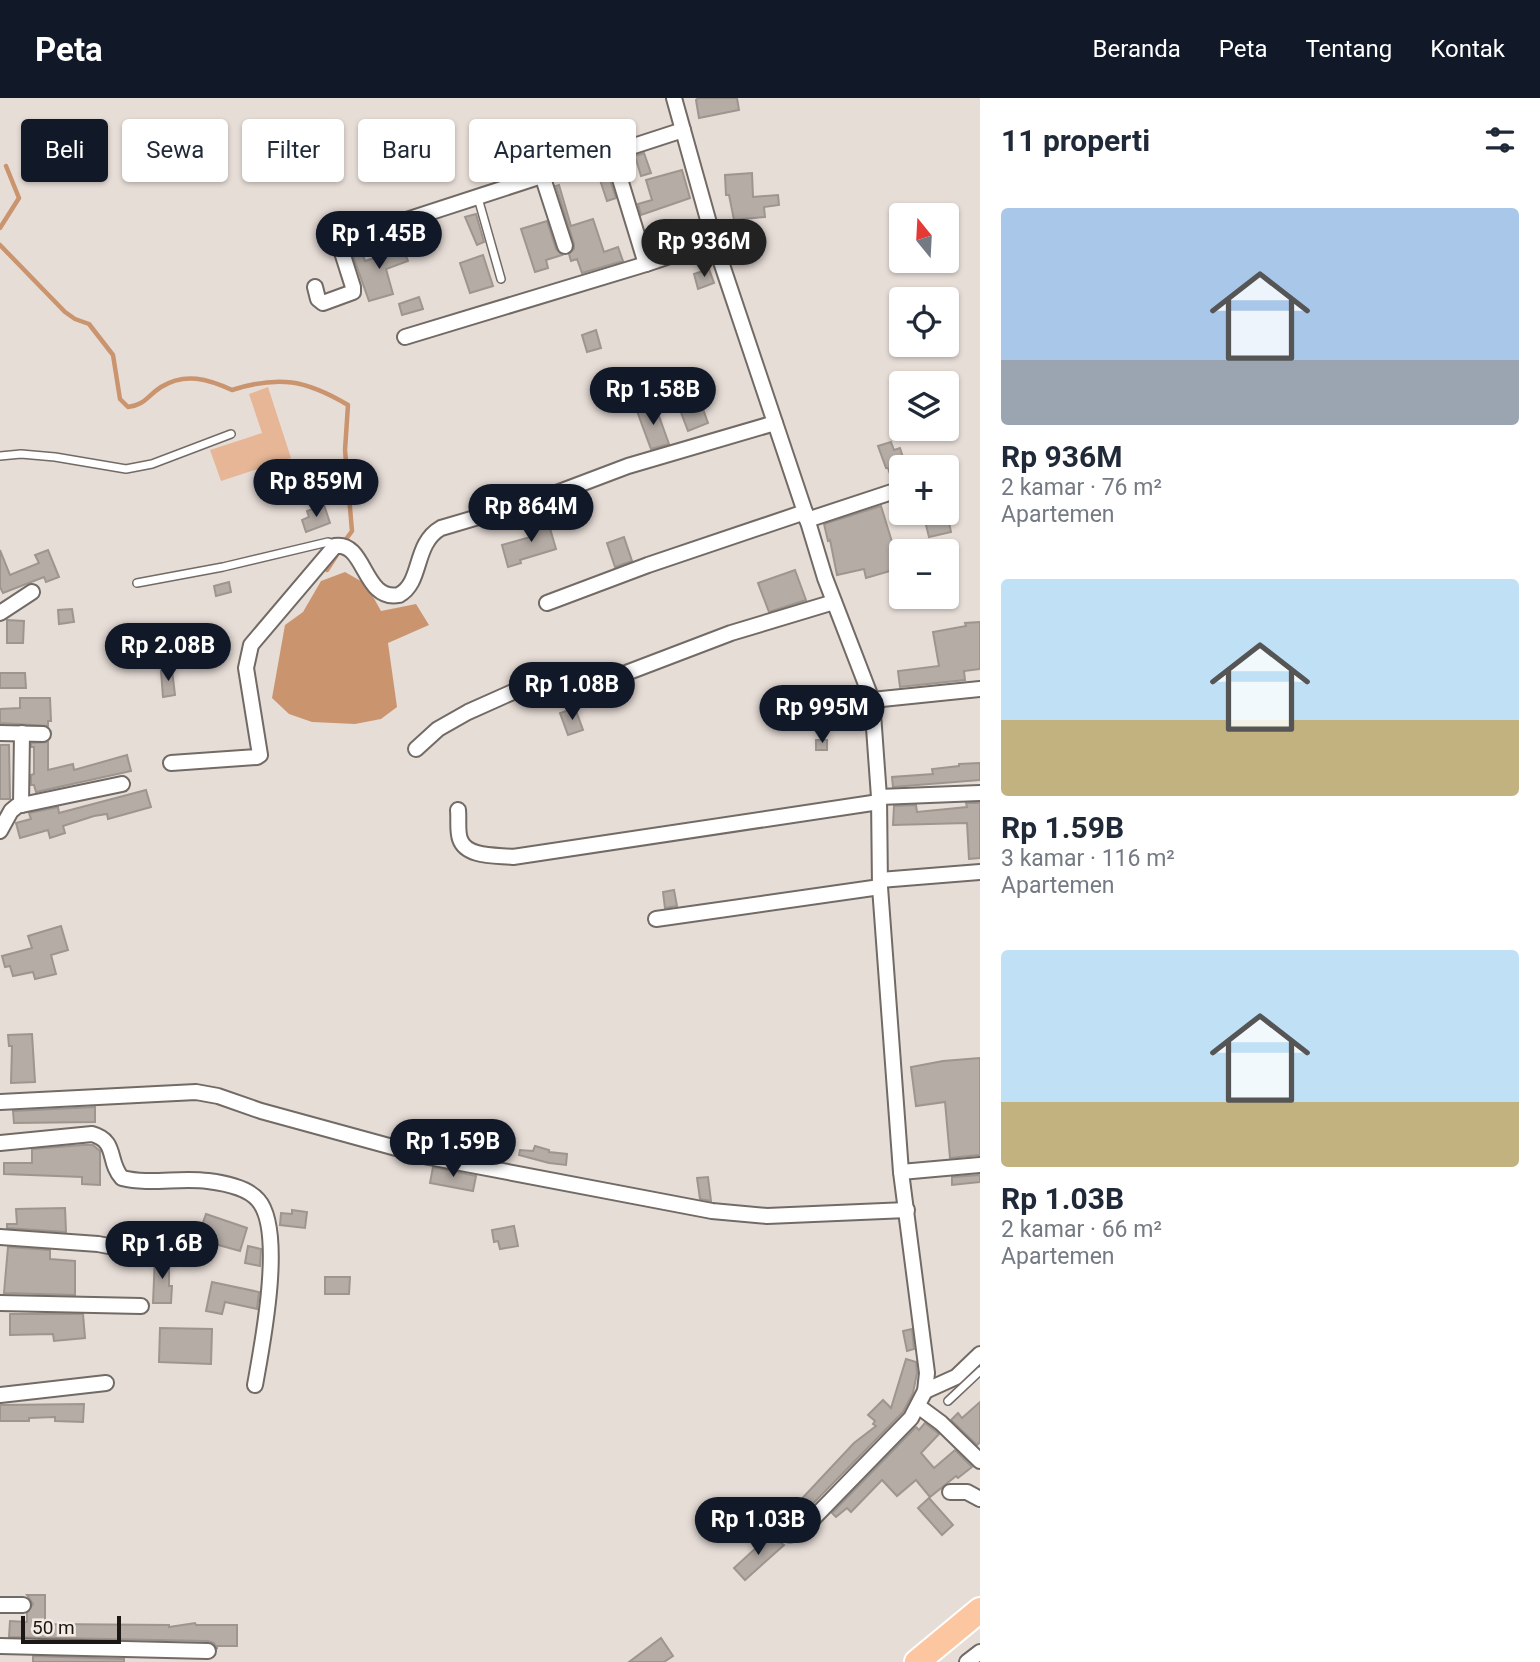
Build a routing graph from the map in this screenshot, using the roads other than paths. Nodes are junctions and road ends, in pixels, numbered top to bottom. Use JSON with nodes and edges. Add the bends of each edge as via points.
{"nodes":[{"id":1,"x":674,"y":98,"type":"edge"},
{"id":2,"x":683,"y":130,"type":"junction"},
{"id":3,"x":636,"y":145,"type":"edge"},
{"id":4,"x":525,"y":182,"type":"edge"},
{"id":5,"x":544,"y":182,"type":"edge"},
{"id":6,"x":621,"y":182,"type":"edge"},
{"id":7,"x":478,"y":198,"type":"junction"},
{"id":8,"x":714,"y":241,"type":"junction"},
{"id":9,"x":565,"y":246,"type":"dead end"},
{"id":10,"x":646,"y":264,"type":"junction"},
{"id":11,"x":501,"y":279,"type":"dead end"},
{"id":12,"x":314,"y":287,"type":"dead end"},
{"id":13,"x":405,"y":337,"type":"dead end"},
{"id":14,"x":775,"y":423,"type":"junction"},
{"id":15,"x":231,"y":434,"type":"dead end"},
{"id":16,"x":0,"y":456,"type":"edge"},
{"id":17,"x":889,"y":492,"type":"edge"},
{"id":18,"x":806,"y":516,"type":"junction"},
{"id":19,"x":342,"y":546,"type":"junction"},
{"id":20,"x":137,"y":583,"type":"dead end"},
{"id":21,"x":32,"y":592,"type":"dead end"},
{"id":22,"x":834,"y":602,"type":"junction"},
{"id":23,"x":547,"y":603,"type":"dead end"},
{"id":24,"x":0,"y":613,"type":"edge"},
{"id":25,"x":980,"y":689,"type":"edge"},
{"id":26,"x":872,"y":700,"type":"junction"},
{"id":27,"x":0,"y":733,"type":"edge"},
{"id":28,"x":22,"y":733,"type":"junction"},
{"id":29,"x":43,"y":734,"type":"dead end"},
{"id":30,"x":416,"y":749,"type":"dead end"},
{"id":31,"x":171,"y":762,"type":"dead end"},
{"id":32,"x":122,"y":784,"type":"dead end"},
{"id":33,"x":980,"y":793,"type":"edge"},
{"id":34,"x":879,"y":800,"type":"junction"},
{"id":35,"x":21,"y":805,"type":"junction"},
{"id":36,"x":458,"y":810,"type":"dead end"},
{"id":37,"x":0,"y":831,"type":"edge"},
{"id":38,"x":980,"y":872,"type":"edge"},
{"id":39,"x":880,"y":883,"type":"junction"},
{"id":40,"x":656,"y":919,"type":"dead end"},
{"id":41,"x":0,"y":1102,"type":"edge"},
{"id":42,"x":0,"y":1143,"type":"edge"},
{"id":43,"x":980,"y":1165,"type":"edge"},
{"id":44,"x":901,"y":1172,"type":"junction"},
{"id":45,"x":907,"y":1210,"type":"junction"},
{"id":46,"x":0,"y":1237,"type":"edge"},
{"id":47,"x":140,"y":1252,"type":"dead end"},
{"id":48,"x":0,"y":1303,"type":"edge"},
{"id":49,"x":141,"y":1307,"type":"dead end"},
{"id":50,"x":980,"y":1353,"type":"edge"},
{"id":51,"x":980,"y":1371,"type":"edge"},
{"id":52,"x":106,"y":1383,"type":"dead end"},
{"id":53,"x":255,"y":1385,"type":"dead end"},
{"id":54,"x":925,"y":1391,"type":"junction"},
{"id":55,"x":0,"y":1395,"type":"edge"},
{"id":56,"x":948,"y":1401,"type":"dead end"},
{"id":57,"x":918,"y":1406,"type":"junction"},
{"id":58,"x":980,"y":1461,"type":"edge"},
{"id":59,"x":950,"y":1492,"type":"dead end"},
{"id":60,"x":980,"y":1499,"type":"edge"},
{"id":61,"x":758,"y":1508,"type":"dead end"},
{"id":62,"x":0,"y":1605,"type":"edge"},
{"id":63,"x":23,"y":1605,"type":"dead end"},
{"id":64,"x":980,"y":1610,"type":"edge"},
{"id":65,"x":0,"y":1646,"type":"edge"},
{"id":66,"x":208,"y":1651,"type":"dead end"},
{"id":67,"x":980,"y":1652,"type":"edge"},
{"id":68,"x":917,"y":1662,"type":"edge"},
{"id":69,"x":967,"y":1662,"type":"edge"}],
"edges":[{"from":1,"to":2,"type":"street"},
{"from":2,"to":3,"type":"street"},
{"from":2,"to":8,"type":"street"},
{"from":4,"to":7,"type":"street"},
{"from":5,"to":9,"type":"street"},
{"from":6,"to":10,"type":"street"},
{"from":7,"to":11,"type":"lane"},
{"from":7,"to":12,"type":"street","via":[[342,241],[353,292],[323,303]]},
{"from":8,"to":10,"type":"street"},
{"from":8,"to":14,"type":"street"},
{"from":10,"to":13,"type":"street"},
{"from":14,"to":18,"type":"street"},
{"from":14,"to":19,"type":"street","via":[[441,528],[428,537],[409,586],[399,595],[388,596],[376,588],[353,552]]},
{"from":15,"to":16,"type":"lane","via":[[126,469],[55,457]]},
{"from":17,"to":18,"type":"street"},
{"from":18,"to":22,"type":"street"},
{"from":18,"to":23,"type":"street","via":[[648,565]]},
{"from":19,"to":20,"type":"lane","via":[[328,542]]},
{"from":19,"to":31,"type":"street","via":[[249,651],[246,668],[260,755]]},
{"from":21,"to":24,"type":"street"},
{"from":22,"to":26,"type":"street"},
{"from":22,"to":30,"type":"street","via":[[731,633],[592,686],[546,694],[515,691],[438,729]]},
{"from":25,"to":26,"type":"street"},
{"from":26,"to":34,"type":"street"},
{"from":27,"to":28,"type":"street"},
{"from":28,"to":29,"type":"street"},
{"from":28,"to":35,"type":"street"},
{"from":32,"to":35,"type":"street"},
{"from":33,"to":34,"type":"street"},
{"from":34,"to":36,"type":"street","via":[[513,857],[473,852],[463,846]]},
{"from":34,"to":39,"type":"street"},
{"from":35,"to":37,"type":"street","via":[[13,809]]},
{"from":38,"to":39,"type":"street"},
{"from":39,"to":40,"type":"street"},
{"from":39,"to":44,"type":"street"},
{"from":41,"to":45,"type":"street","via":[[196,1092],[429,1157],[720,1213],[767,1216]]},
{"from":42,"to":53,"type":"street","via":[[92,1134],[105,1139],[122,1178],[208,1181],[254,1195],[270,1230],[269,1311]]},
{"from":43,"to":44,"type":"street"},
{"from":44,"to":45,"type":"street"},
{"from":45,"to":54,"type":"street","via":[[927,1373]]},
{"from":46,"to":47,"type":"street"},
{"from":48,"to":49,"type":"street"},
{"from":50,"to":54,"type":"street","via":[[956,1377]]},
{"from":51,"to":56,"type":"lane"},
{"from":52,"to":55,"type":"street"},
{"from":54,"to":57,"type":"street"},
{"from":57,"to":58,"type":"street"},
{"from":57,"to":61,"type":"street","via":[[797,1534],[784,1535]]},
{"from":59,"to":60,"type":"street","via":[[967,1492]]},
{"from":62,"to":63,"type":"street"},
{"from":64,"to":68,"type":"highway"},
{"from":65,"to":66,"type":"street"},
{"from":67,"to":69,"type":"street"}]}
